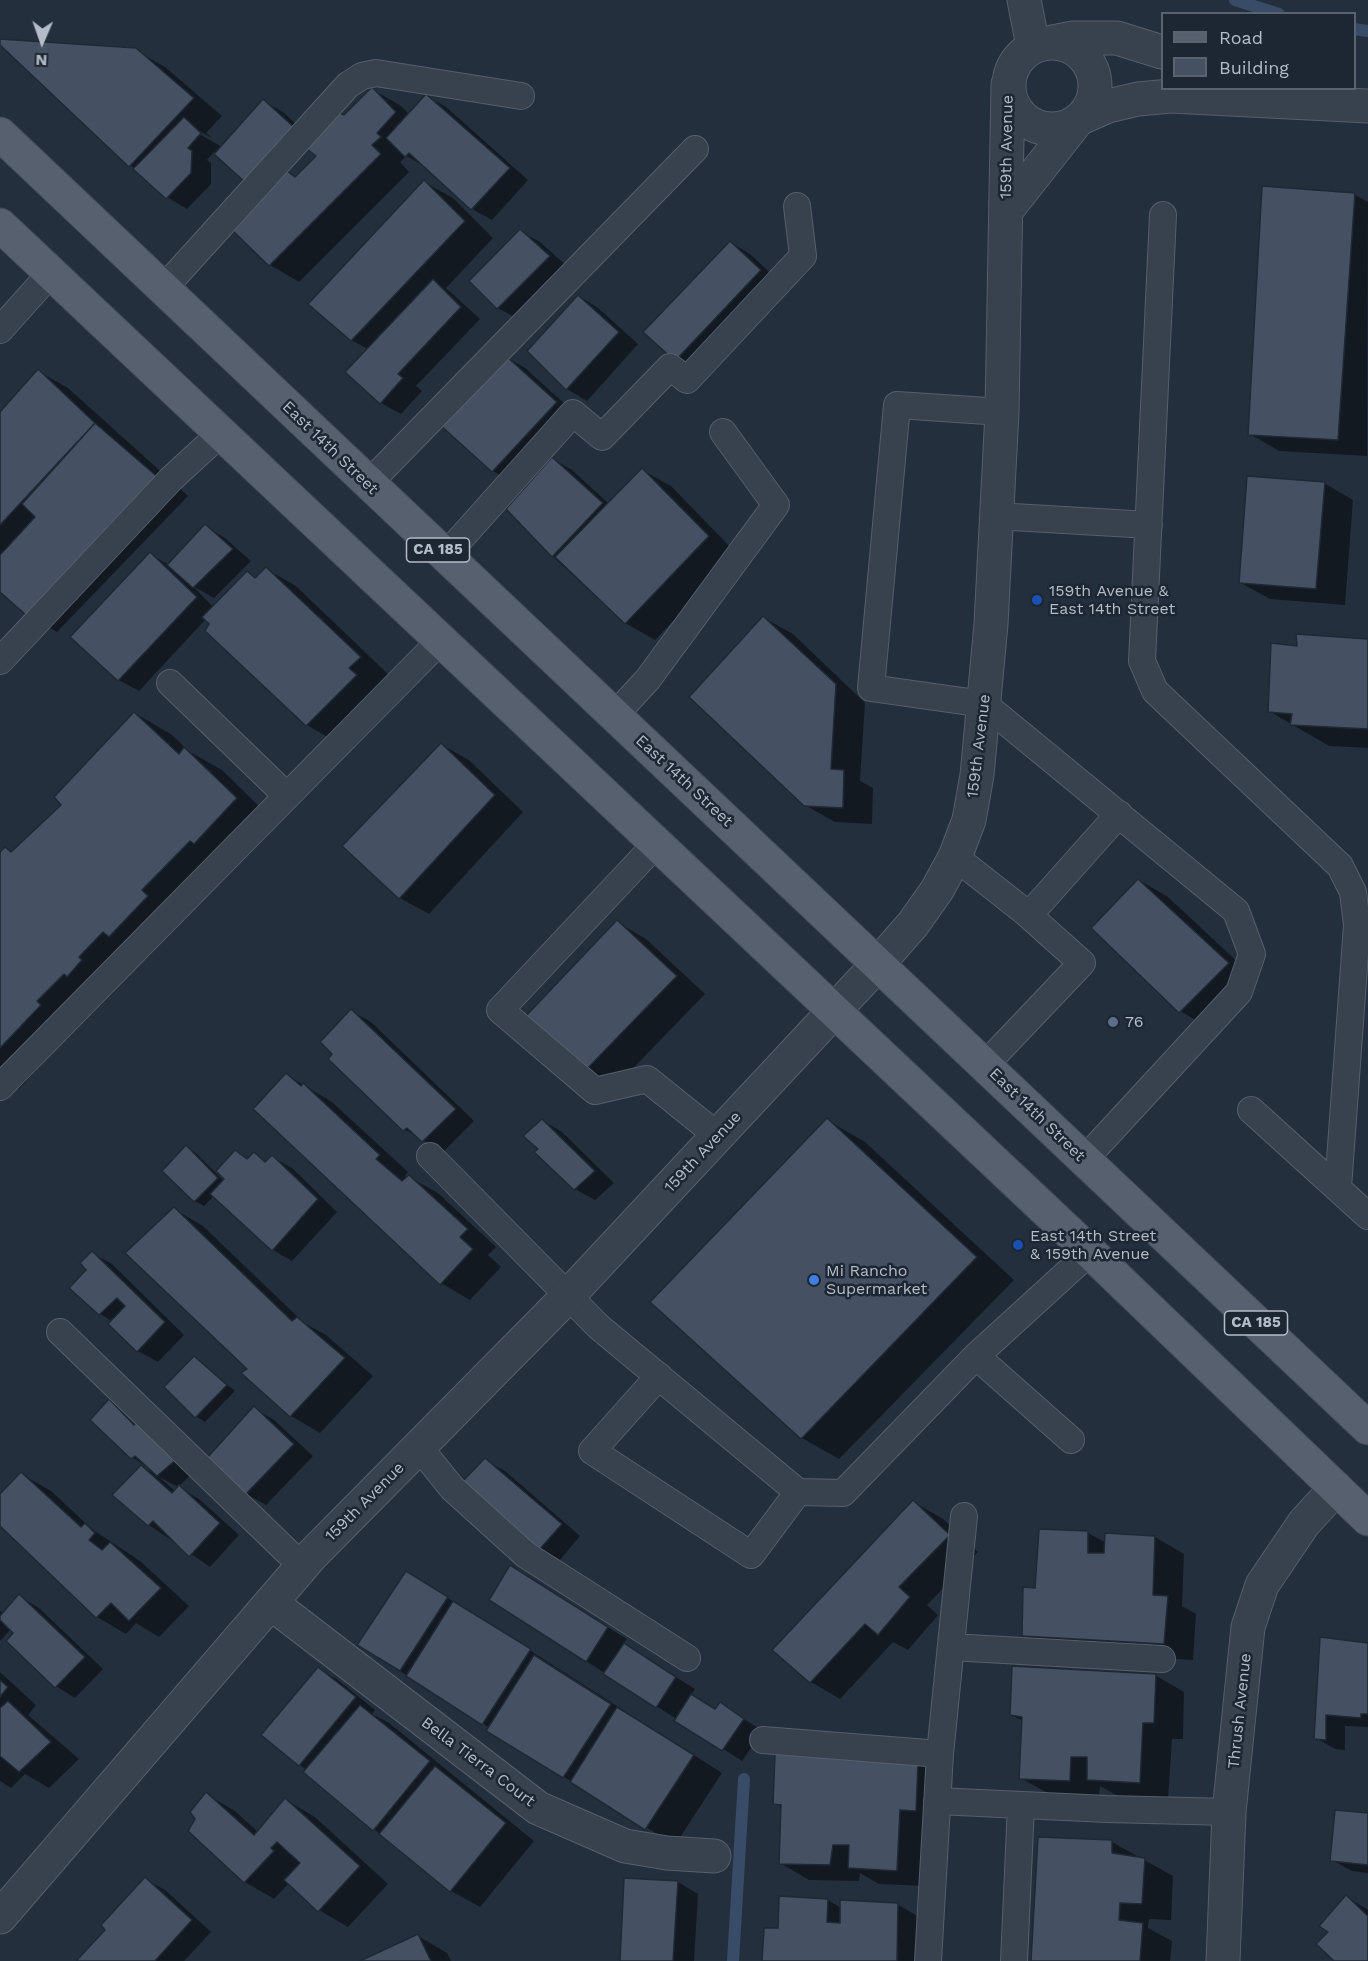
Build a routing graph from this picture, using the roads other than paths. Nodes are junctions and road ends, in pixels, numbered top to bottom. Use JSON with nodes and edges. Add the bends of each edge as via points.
{"nodes":[{"id":1,"x":1024,"y":0,"type":"edge"},
{"id":2,"x":1043,"y":44,"type":"junction"},
{"id":3,"x":1161,"y":52,"type":"edge"},
{"id":4,"x":1008,"y":84,"type":"junction"},
{"id":5,"x":1290,"y":90,"type":"edge"},
{"id":6,"x":521,"y":96,"type":"dead end"},
{"id":7,"x":1358,"y":106,"type":"edge"},
{"id":8,"x":1079,"y":119,"type":"junction"},
{"id":9,"x":0,"y":134,"type":"edge"},
{"id":10,"x":696,"y":149,"type":"dead end"},
{"id":11,"x":797,"y":206,"type":"dead end"},
{"id":12,"x":1006,"y":211,"type":"junction"},
{"id":13,"x":1163,"y":214,"type":"dead end"},
{"id":14,"x":0,"y":225,"type":"edge"},
{"id":15,"x":51,"y":273,"type":"junction"},
{"id":16,"x":163,"y":289,"type":"junction"},
{"id":17,"x":0,"y":330,"type":"edge"},
{"id":18,"x":1002,"y":412,"type":"junction"},
{"id":19,"x":723,"y":432,"type":"dead end"},
{"id":20,"x":221,"y":434,"type":"junction"},
{"id":21,"x":368,"y":484,"type":"junction"},
{"id":22,"x":996,"y":516,"type":"junction"},
{"id":23,"x":1149,"y":525,"type":"junction"},
{"id":24,"x":445,"y":556,"type":"junction"},
{"id":25,"x":441,"y":640,"type":"junction"},
{"id":26,"x":0,"y":661,"type":"edge"},
{"id":27,"x":170,"y":683,"type":"dead end"},
{"id":28,"x":984,"y":704,"type":"junction"},
{"id":29,"x":614,"y":716,"type":"junction"},
{"id":30,"x":286,"y":796,"type":"junction"},
{"id":31,"x":1119,"y":814,"type":"junction"},
{"id":32,"x":656,"y":844,"type":"junction"},
{"id":33,"x":955,"y":857,"type":"junction"},
{"id":34,"x":1029,"y":915,"type":"junction"},
{"id":35,"x":878,"y":964,"type":"junction"},
{"id":36,"x":834,"y":1011,"type":"junction"},
{"id":37,"x":984,"y":1066,"type":"junction"},
{"id":38,"x":0,"y":1087,"type":"edge"},
{"id":39,"x":1251,"y":1110,"type":"dead end"},
{"id":40,"x":718,"y":1136,"type":"junction"},
{"id":41,"x":430,"y":1156,"type":"dead end"},
{"id":42,"x":1084,"y":1160,"type":"junction"},
{"id":43,"x":1338,"y":1188,"type":"junction"},
{"id":44,"x":1368,"y":1215,"type":"edge"},
{"id":45,"x":1090,"y":1252,"type":"junction"},
{"id":46,"x":568,"y":1296,"type":"junction"},
{"id":47,"x":60,"y":1332,"type":"dead end"},
{"id":48,"x":976,"y":1356,"type":"junction"},
{"id":49,"x":659,"y":1376,"type":"junction"},
{"id":50,"x":1368,"y":1428,"type":"edge"},
{"id":51,"x":1071,"y":1440,"type":"dead end"},
{"id":52,"x":419,"y":1447,"type":"junction"},
{"id":53,"x":1336,"y":1488,"type":"junction"},
{"id":54,"x":798,"y":1492,"type":"junction"},
{"id":55,"x":964,"y":1516,"type":"dead end"},
{"id":56,"x":1368,"y":1519,"type":"edge"},
{"id":57,"x":302,"y":1566,"type":"junction"},
{"id":58,"x":271,"y":1603,"type":"junction"},
{"id":59,"x":951,"y":1647,"type":"junction"},
{"id":60,"x":687,"y":1658,"type":"dead end"},
{"id":61,"x":1162,"y":1659,"type":"dead end"},
{"id":62,"x":763,"y":1740,"type":"dead end"},
{"id":63,"x":940,"y":1754,"type":"junction"},
{"id":64,"x":937,"y":1801,"type":"junction"},
{"id":65,"x":1021,"y":1805,"type":"junction"},
{"id":66,"x":1229,"y":1812,"type":"junction"},
{"id":67,"x":714,"y":1856,"type":"dead end"},
{"id":68,"x":0,"y":1917,"type":"edge"},
{"id":69,"x":928,"y":1961,"type":"edge"},
{"id":70,"x":1014,"y":1961,"type":"edge"},
{"id":71,"x":1223,"y":1961,"type":"edge"}],
"edges":[{"from":1,"to":2,"type":"street"},
{"from":2,"to":3,"type":"street","via":[[1073,38],[1117,38]]},
{"from":2,"to":4,"type":"street","via":[[1018,57]]},
{"from":2,"to":8,"type":"street","via":[[1067,44],[1089,63],[1095,76],[1095,91]]},
{"from":4,"to":8,"type":"street","via":[[1017,111],[1040,128],[1055,129]]},
{"from":4,"to":12,"type":"street","name":"159th Avenue"},
{"from":5,"to":7,"type":"street"},
{"from":6,"to":16,"type":"lane","via":[[376,73],[362,76],[348,85]]},
{"from":7,"to":8,"type":"street","via":[[1171,96],[1108,106]]},
{"from":8,"to":12,"type":"street","name":"159th Avenue"},
{"from":9,"to":16,"type":"main road","name":"East 14th Street","number":"CA 185"},
{"from":10,"to":21,"type":"lane"},
{"from":11,"to":24,"type":"lane","via":[[803,256],[687,380],[670,367],[602,437],[573,413]]},
{"from":12,"to":18,"type":"street","name":"159th Avenue"},
{"from":13,"to":23,"type":"lane"},
{"from":14,"to":15,"type":"main road"},
{"from":15,"to":17,"type":"lane"},
{"from":15,"to":20,"type":"main road"},
{"from":16,"to":21,"type":"main road","name":"East 14th Street","number":"CA 185"},
{"from":18,"to":22,"type":"street","name":"159th Avenue"},
{"from":18,"to":28,"type":"lane","via":[[897,405],[871,688]]},
{"from":19,"to":29,"type":"lane","via":[[776,505],[648,679]]},
{"from":20,"to":25,"type":"main road"},
{"from":20,"to":26,"type":"lane","via":[[171,479]]},
{"from":21,"to":24,"type":"main road","name":"East 14th Street","number":"CA 185"},
{"from":22,"to":23,"type":"lane"},
{"from":22,"to":28,"type":"street","name":"159th Avenue"},
{"from":23,"to":43,"type":"lane","via":[[1142,661],[1155,692],[1340,866],[1353,892],[1357,925]]},
{"from":24,"to":29,"type":"main road","name":"East 14th Street","number":"CA 185"},
{"from":25,"to":30,"type":"lane"},
{"from":25,"to":32,"type":"main road"},
{"from":27,"to":30,"type":"lane"},
{"from":28,"to":31,"type":"lane"},
{"from":28,"to":33,"type":"street","name":"159th Avenue","via":[[969,820]]},
{"from":29,"to":35,"type":"main road","name":"East 14th Street","number":"CA 185"},
{"from":30,"to":38,"type":"lane"},
{"from":31,"to":34,"type":"lane"},
{"from":31,"to":42,"type":"lane","via":[[1236,911],[1252,954],[1239,992]]},
{"from":32,"to":36,"type":"main road"},
{"from":32,"to":40,"type":"lane","via":[[500,1010],[595,1091],[647,1079]]},
{"from":33,"to":34,"type":"lane"},
{"from":33,"to":35,"type":"street","name":"159th Avenue","via":[[925,907]]},
{"from":34,"to":37,"type":"lane","via":[[1082,963]]},
{"from":35,"to":36,"type":"street","name":"159th Avenue"},
{"from":35,"to":37,"type":"main road","name":"East 14th Street","number":"CA 185"},
{"from":36,"to":40,"type":"street","name":"159th Avenue"},
{"from":36,"to":45,"type":"main road"},
{"from":37,"to":42,"type":"main road","name":"East 14th Street","number":"CA 185"},
{"from":39,"to":43,"type":"lane"},
{"from":40,"to":46,"type":"street","name":"159th Avenue"},
{"from":41,"to":46,"type":"lane"},
{"from":42,"to":50,"type":"main road","name":"East 14th Street","number":"CA 185"},
{"from":43,"to":44,"type":"lane"},
{"from":45,"to":48,"type":"lane"},
{"from":45,"to":53,"type":"main road"},
{"from":46,"to":49,"type":"lane"},
{"from":46,"to":52,"type":"street","name":"159th Avenue"},
{"from":47,"to":57,"type":"lane"},
{"from":48,"to":51,"type":"lane"},
{"from":48,"to":54,"type":"lane","via":[[843,1493]]},
{"from":49,"to":54,"type":"lane"},
{"from":49,"to":54,"type":"lane","via":[[592,1451],[751,1555]]},
{"from":52,"to":57,"type":"street","name":"159th Avenue"},
{"from":52,"to":60,"type":"lane","via":[[453,1488],[526,1555]]},
{"from":53,"to":56,"type":"main road"},
{"from":53,"to":66,"type":"street","name":"Thrush Avenue","via":[[1304,1523],[1262,1585],[1248,1628]]},
{"from":55,"to":59,"type":"lane"},
{"from":57,"to":58,"type":"street","name":"159th Avenue"},
{"from":58,"to":67,"type":"street","name":"Bella Tierra Court","via":[[538,1808],[625,1846]]},
{"from":58,"to":68,"type":"street","name":"159th Avenue"},
{"from":59,"to":61,"type":"lane"},
{"from":59,"to":63,"type":"lane"},
{"from":62,"to":63,"type":"lane"},
{"from":63,"to":64,"type":"lane"},
{"from":64,"to":65,"type":"lane"},
{"from":64,"to":69,"type":"lane"},
{"from":65,"to":66,"type":"lane"},
{"from":65,"to":70,"type":"lane"},
{"from":66,"to":71,"type":"street","name":"Thrush Avenue"}]}
